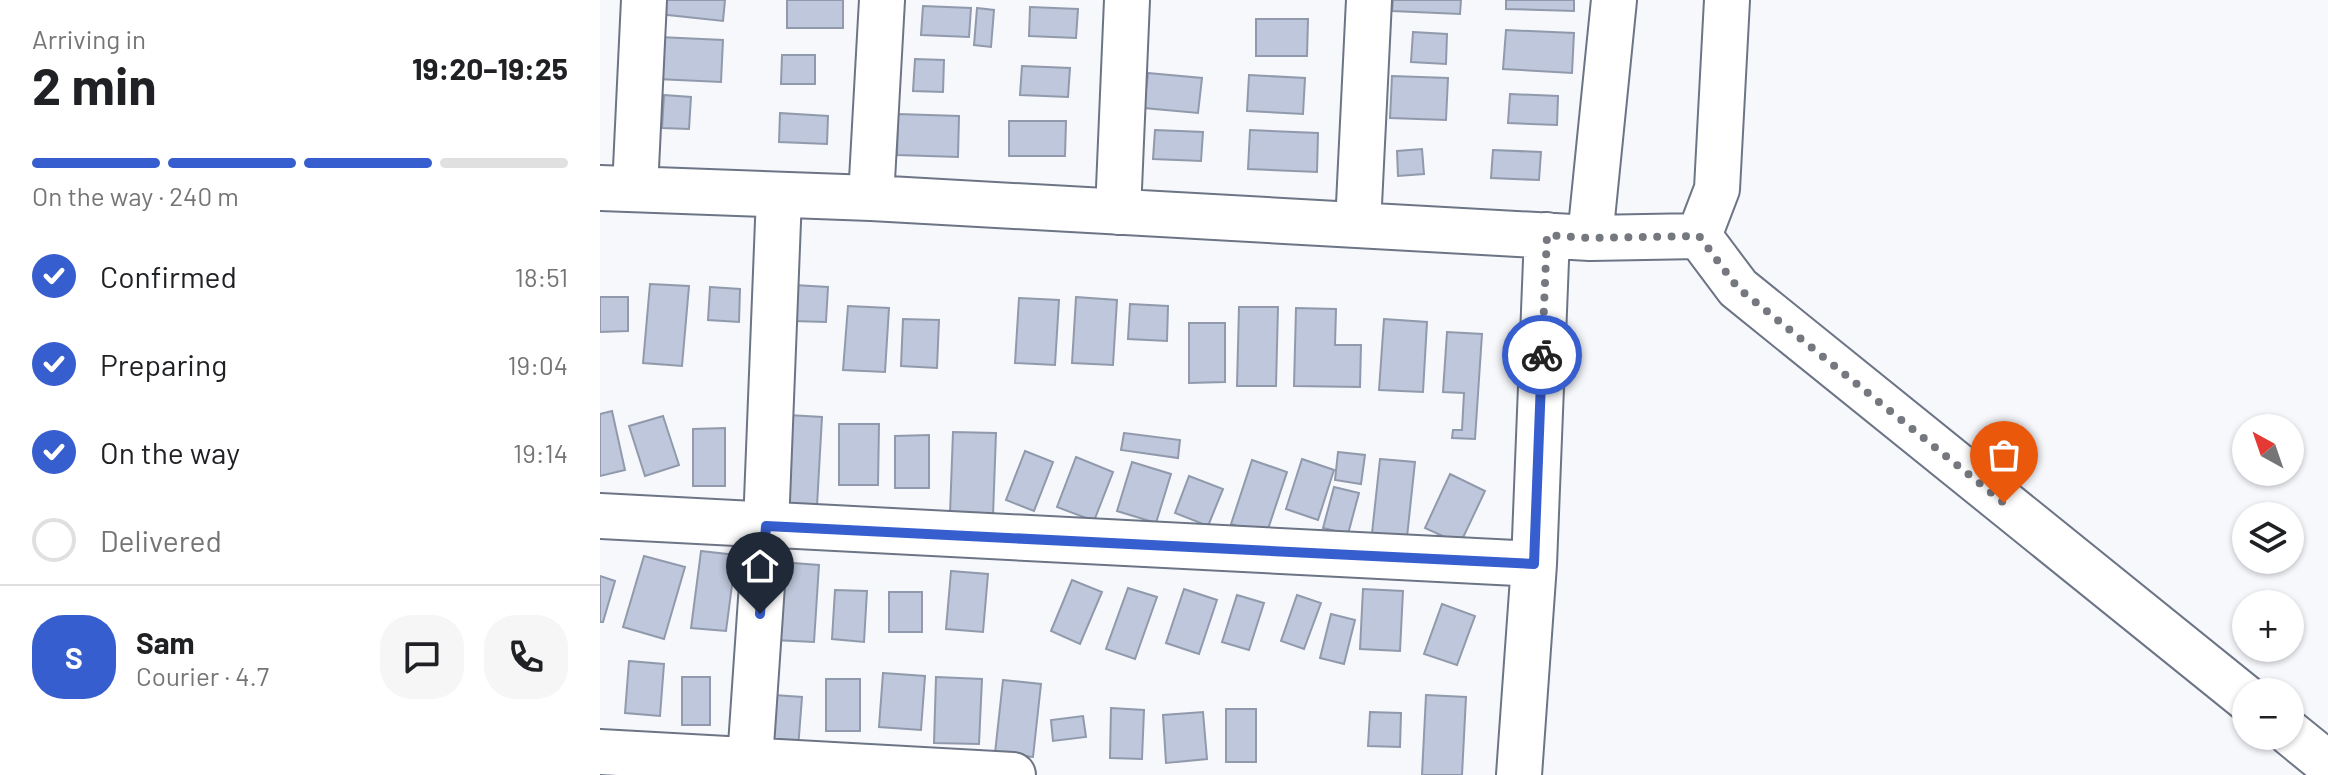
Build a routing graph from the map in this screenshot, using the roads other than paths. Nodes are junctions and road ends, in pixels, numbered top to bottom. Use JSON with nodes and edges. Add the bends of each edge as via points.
{"nodes":[{"id":1,"x":644,"y":0,"type":"edge"},
{"id":2,"x":882,"y":0,"type":"edge"},
{"id":3,"x":1127,"y":0,"type":"edge"},
{"id":4,"x":1369,"y":0,"type":"edge"},
{"id":5,"x":1614,"y":0,"type":"edge"},
{"id":6,"x":1727,"y":0,"type":"edge"},
{"id":7,"x":617,"y":188,"type":"edge"},
{"id":8,"x":779,"y":196,"type":"junction"},
{"id":9,"x":871,"y":198,"type":"junction"},
{"id":10,"x":1118,"y":212,"type":"junction"},
{"id":11,"x":1358,"y":225,"type":"junction"},
{"id":12,"x":1547,"y":235,"type":"junction"},
{"id":13,"x":1699,"y":236,"type":"junction"},
{"id":14,"x":1590,"y":238,"type":"junction"},
{"id":15,"x":600,"y":516,"type":"edge"},
{"id":16,"x":766,"y":526,"type":"junction"},
{"id":17,"x":1534,"y":564,"type":"junction"},
{"id":18,"x":2232,"y":687,"type":"edge"},
{"id":19,"x":2304,"y":744,"type":"edge"},
{"id":20,"x":600,"y":752,"type":"edge"},
{"id":21,"x":2328,"y":764,"type":"edge"},
{"id":22,"x":750,"y":768,"type":"edge"},
{"id":23,"x":1013,"y":775,"type":"edge"},
{"id":24,"x":1519,"y":775,"type":"edge"}],
"edges":[{"from":1,"to":7,"type":"street"},
{"from":2,"to":9,"type":"street"},
{"from":3,"to":10,"type":"street"},
{"from":4,"to":11,"type":"street"},
{"from":5,"to":14,"type":"street"},
{"from":6,"to":13,"type":"street","via":[[1717,189]]},
{"from":7,"to":8,"type":"street"},
{"from":8,"to":9,"type":"street"},
{"from":8,"to":16,"type":"street"},
{"from":9,"to":10,"type":"street"},
{"from":10,"to":11,"type":"street"},
{"from":11,"to":12,"type":"street"},
{"from":12,"to":14,"type":"street"},
{"from":12,"to":17,"type":"street"},
{"from":13,"to":14,"type":"street"},
{"from":13,"to":18,"type":"street","via":[[1738,288]]},
{"from":15,"to":16,"type":"street"},
{"from":16,"to":17,"type":"street"},
{"from":16,"to":22,"type":"street"},
{"from":17,"to":24,"type":"street"},
{"from":19,"to":21,"type":"street"},
{"from":20,"to":22,"type":"street"},
{"from":22,"to":23,"type":"street"}]}
